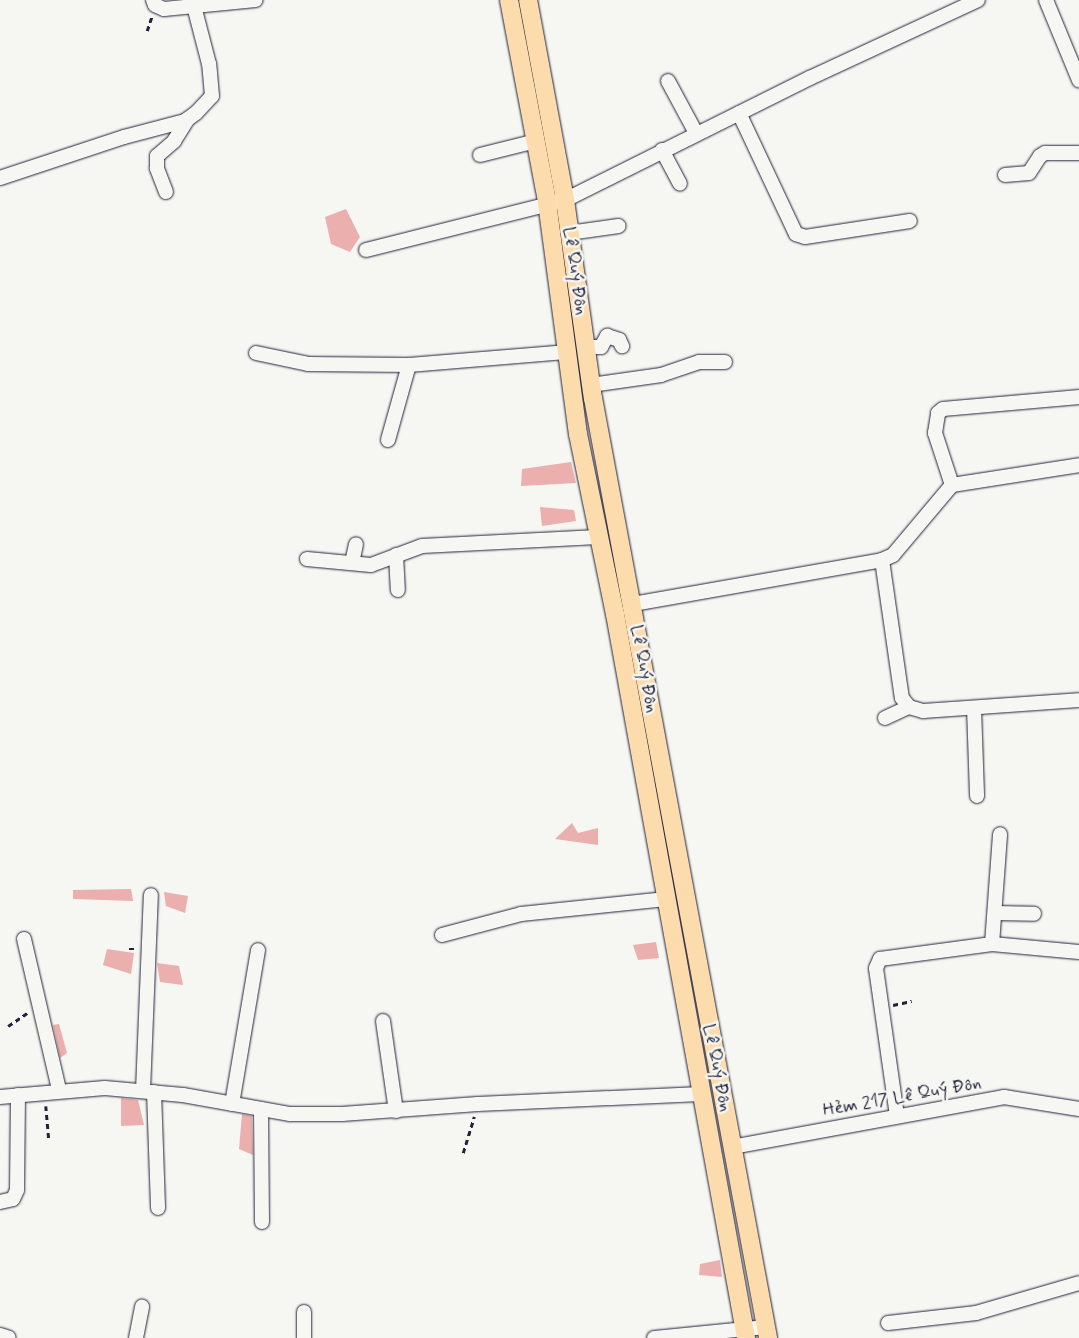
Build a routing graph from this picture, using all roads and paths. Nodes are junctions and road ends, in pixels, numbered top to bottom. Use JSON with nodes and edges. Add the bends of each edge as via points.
{"nodes":[{"id":1,"x":153,"y":0,"type":"edge"},
{"id":2,"x":256,"y":0,"type":"edge"},
{"id":3,"x":510,"y":0,"type":"edge"},
{"id":4,"x":528,"y":0,"type":"edge"},
{"id":5,"x":978,"y":0,"type":"edge"},
{"id":6,"x":1046,"y":0,"type":"edge"},
{"id":7,"x":194,"y":6,"type":"junction"},
{"id":8,"x":1079,"y":80,"type":"edge"},
{"id":9,"x":668,"y":81,"type":"dead end"},
{"id":10,"x":739,"y":113,"type":"junction"},
{"id":11,"x":188,"y":119,"type":"junction"},
{"id":12,"x":696,"y":133,"type":"junction"},
{"id":13,"x":536,"y":141,"type":"junction"},
{"id":14,"x":662,"y":150,"type":"junction"},
{"id":15,"x":1079,"y":153,"type":"edge"},
{"id":16,"x":480,"y":155,"type":"dead end"},
{"id":17,"x":1005,"y":176,"type":"dead end"},
{"id":18,"x":0,"y":178,"type":"edge"},
{"id":19,"x":680,"y":184,"type":"dead end"},
{"id":20,"x":166,"y":192,"type":"dead end"},
{"id":21,"x":565,"y":200,"type":"junction"},
{"id":22,"x":547,"y":202,"type":"junction"},
{"id":23,"x":910,"y":221,"type":"dead end"},
{"id":24,"x":619,"y":226,"type":"dead end"},
{"id":25,"x":569,"y":233,"type":"junction"},
{"id":26,"x":366,"y":250,"type":"dead end"},
{"id":27,"x":622,"y":346,"type":"dead end"},
{"id":28,"x":586,"y":347,"type":"junction"},
{"id":29,"x":256,"y":352,"type":"dead end"},
{"id":30,"x":568,"y":352,"type":"junction"},
{"id":31,"x":726,"y":362,"type":"dead end"},
{"id":32,"x":409,"y":365,"type":"junction"},
{"id":33,"x":591,"y":385,"type":"junction"},
{"id":34,"x":1079,"y":397,"type":"edge"},
{"id":35,"x":388,"y":440,"type":"dead end"},
{"id":36,"x":1079,"y":465,"type":"edge"},
{"id":37,"x":952,"y":485,"type":"junction"},
{"id":38,"x":598,"y":537,"type":"junction"},
{"id":39,"x":356,"y":544,"type":"dead end"},
{"id":40,"x":396,"y":555,"type":"junction"},
{"id":41,"x":307,"y":559,"type":"dead end"},
{"id":42,"x":882,"y":560,"type":"junction"},
{"id":43,"x":352,"y":563,"type":"junction"},
{"id":44,"x":398,"y":590,"type":"dead end"},
{"id":45,"x":633,"y":604,"type":"junction"},
{"id":46,"x":1079,"y":700,"type":"edge"},
{"id":47,"x":909,"y":707,"type":"junction"},
{"id":48,"x":974,"y":708,"type":"junction"},
{"id":49,"x":885,"y":718,"type":"dead end"},
{"id":50,"x":661,"y":768,"type":"junction"},
{"id":51,"x":642,"y":772,"type":"junction"},
{"id":52,"x":977,"y":796,"type":"dead end"},
{"id":53,"x":1000,"y":834,"type":"dead end"},
{"id":54,"x":151,"y":895,"type":"dead end"},
{"id":55,"x":666,"y":899,"type":"junction"},
{"id":56,"x":994,"y":913,"type":"junction"},
{"id":57,"x":1034,"y":914,"type":"dead end"},
{"id":58,"x":442,"y":935,"type":"dead end"},
{"id":59,"x":24,"y":939,"type":"dead end"},
{"id":60,"x":992,"y":944,"type":"junction"},
{"id":61,"x":258,"y":950,"type":"dead end"},
{"id":62,"x":1079,"y":952,"type":"edge"},
{"id":63,"x":912,"y":1002,"type":"dead end"},
{"id":64,"x":882,"y":1007,"type":"junction"},
{"id":65,"x":41,"y":1012,"type":"junction"},
{"id":66,"x":383,"y":1021,"type":"dead end"},
{"id":67,"x":8,"y":1026,"type":"dead end"},
{"id":68,"x":52,"y":1091,"type":"junction"},
{"id":69,"x":149,"y":1091,"type":"junction"},
{"id":70,"x":701,"y":1094,"type":"junction"},
{"id":71,"x":18,"y":1095,"type":"junction"},
{"id":72,"x":0,"y":1098,"type":"edge"},
{"id":73,"x":232,"y":1104,"type":"junction"},
{"id":74,"x":478,"y":1104,"type":"junction"},
{"id":75,"x":261,"y":1109,"type":"junction"},
{"id":76,"x":1079,"y":1109,"type":"edge"},
{"id":77,"x":396,"y":1111,"type":"junction"},
{"id":78,"x":897,"y":1116,"type":"junction"},
{"id":79,"x":49,"y":1138,"type":"dead end"},
{"id":80,"x":732,"y":1147,"type":"junction"},
{"id":81,"x":463,"y":1153,"type":"dead end"},
{"id":82,"x":0,"y":1202,"type":"edge"},
{"id":83,"x":158,"y":1208,"type":"dead end"},
{"id":84,"x":262,"y":1222,"type":"dead end"},
{"id":85,"x":1079,"y":1282,"type":"edge"},
{"id":86,"x":142,"y":1308,"type":"dead end"},
{"id":87,"x":304,"y":1312,"type":"dead end"},
{"id":88,"x":888,"y":1323,"type":"dead end"},
{"id":89,"x":767,"y":1332,"type":"edge"},
{"id":90,"x":0,"y":1335,"type":"edge"},
{"id":91,"x":745,"y":1335,"type":"edge"},
{"id":92,"x":9,"y":1338,"type":"edge"},
{"id":93,"x":136,"y":1338,"type":"edge"},
{"id":94,"x":304,"y":1338,"type":"edge"},
{"id":95,"x":654,"y":1338,"type":"edge"}],
"edges":[{"from":1,"to":7,"type":"street","via":[[155,5],[164,9]]},
{"from":2,"to":7,"type":"street"},
{"from":3,"to":13,"type":"main road","name":"Lê Quý Đôn"},
{"from":4,"to":21,"type":"main road","name":"Lê Quý Đôn"},
{"from":5,"to":10,"type":"street"},
{"from":6,"to":8,"type":"street"},
{"from":7,"to":11,"type":"street","via":[[212,96]]},
{"from":9,"to":12,"type":"street"},
{"from":10,"to":12,"type":"street"},
{"from":10,"to":23,"type":"street","via":[[796,234],[805,237]]},
{"from":11,"to":18,"type":"street"},
{"from":11,"to":20,"type":"street","via":[[174,141],[157,156],[157,168]]},
{"from":12,"to":14,"type":"street"},
{"from":13,"to":16,"type":"street"},
{"from":13,"to":22,"type":"main road","name":"Lê Quý Đôn"},
{"from":14,"to":19,"type":"street"},
{"from":14,"to":21,"type":"street"},
{"from":15,"to":17,"type":"street","via":[[1045,153],[1029,173]]},
{"from":21,"to":22,"type":"street"},
{"from":21,"to":25,"type":"main road","name":"Lê Quý Đôn"},
{"from":22,"to":26,"type":"street"},
{"from":22,"to":30,"type":"main road","name":"Lê Quý Đôn"},
{"from":24,"to":25,"type":"street"},
{"from":25,"to":28,"type":"main road","name":"Lê Quý Đôn"},
{"from":27,"to":28,"type":"street","via":[[619,340],[607,336],[600,347]]},
{"from":28,"to":33,"type":"main road","name":"Lê Quý Đôn"},
{"from":29,"to":32,"type":"street","via":[[308,364]]},
{"from":30,"to":32,"type":"street"},
{"from":30,"to":38,"type":"main road","name":"Lê Quý Đôn","via":[[578,434]]},
{"from":31,"to":33,"type":"street","via":[[699,362],[661,374]]},
{"from":32,"to":35,"type":"street"},
{"from":33,"to":45,"type":"main road","name":"Lê Quý Đôn"},
{"from":34,"to":37,"type":"street","via":[[943,409],[938,413],[935,434]]},
{"from":36,"to":37,"type":"street"},
{"from":37,"to":42,"type":"street","via":[[893,555]]},
{"from":38,"to":40,"type":"street","via":[[422,546]]},
{"from":38,"to":51,"type":"main road","name":"Lê Quý Đôn","via":[[616,614]]},
{"from":39,"to":43,"type":"street"},
{"from":40,"to":43,"type":"street","via":[[371,565]]},
{"from":40,"to":44,"type":"street"},
{"from":41,"to":43,"type":"street"},
{"from":42,"to":45,"type":"street"},
{"from":42,"to":47,"type":"street","via":[[902,698]]},
{"from":45,"to":50,"type":"main road","name":"Lê Quý Đôn"},
{"from":46,"to":48,"type":"street"},
{"from":47,"to":48,"type":"street","via":[[923,711]]},
{"from":47,"to":49,"type":"street"},
{"from":48,"to":52,"type":"street"},
{"from":50,"to":51,"type":"main road"},
{"from":50,"to":80,"type":"main road","name":"Lê Quý Đôn"},
{"from":51,"to":55,"type":"main road","name":"Lê Quý Đôn"},
{"from":53,"to":56,"type":"street"},
{"from":54,"to":69,"type":"street"},
{"from":55,"to":58,"type":"street","via":[[521,914]]},
{"from":55,"to":70,"type":"main road","name":"Lê Quý Đôn"},
{"from":56,"to":57,"type":"street"},
{"from":56,"to":60,"type":"street"},
{"from":59,"to":65,"type":"street"},
{"from":60,"to":62,"type":"street"},
{"from":60,"to":64,"type":"street","via":[[880,959],[876,968]]},
{"from":61,"to":73,"type":"street"},
{"from":63,"to":64,"type":"path"},
{"from":64,"to":78,"type":"street"},
{"from":65,"to":67,"type":"path","via":[[28,1012]]},
{"from":65,"to":68,"type":"street"},
{"from":66,"to":77,"type":"street"},
{"from":68,"to":69,"type":"street","via":[[105,1088]]},
{"from":68,"to":71,"type":"street"},
{"from":68,"to":79,"type":"path"},
{"from":69,"to":73,"type":"street"},
{"from":69,"to":83,"type":"street"},
{"from":70,"to":74,"type":"street"},
{"from":70,"to":91,"type":"main road","name":"Lê Quý Đôn"},
{"from":71,"to":72,"type":"street"},
{"from":71,"to":82,"type":"street","via":[[17,1190],[14,1200]]},
{"from":73,"to":75,"type":"street"},
{"from":74,"to":77,"type":"street"},
{"from":74,"to":81,"type":"path"},
{"from":75,"to":77,"type":"street","via":[[290,1114]]},
{"from":75,"to":84,"type":"street"},
{"from":76,"to":78,"type":"street","name":"Hẻm 217 Lê Quý Đôn","via":[[1004,1097]]},
{"from":78,"to":80,"type":"street","name":"Hẻm 217 Lê Quý Đôn"},
{"from":80,"to":89,"type":"main road","name":"Lê Quý Đôn"},
{"from":85,"to":88,"type":"street","via":[[976,1313]]},
{"from":86,"to":93,"type":"street"},
{"from":87,"to":94,"type":"street"},
{"from":89,"to":91,"type":"street"},
{"from":90,"to":92,"type":"street"},
{"from":91,"to":95,"type":"street"}]}
